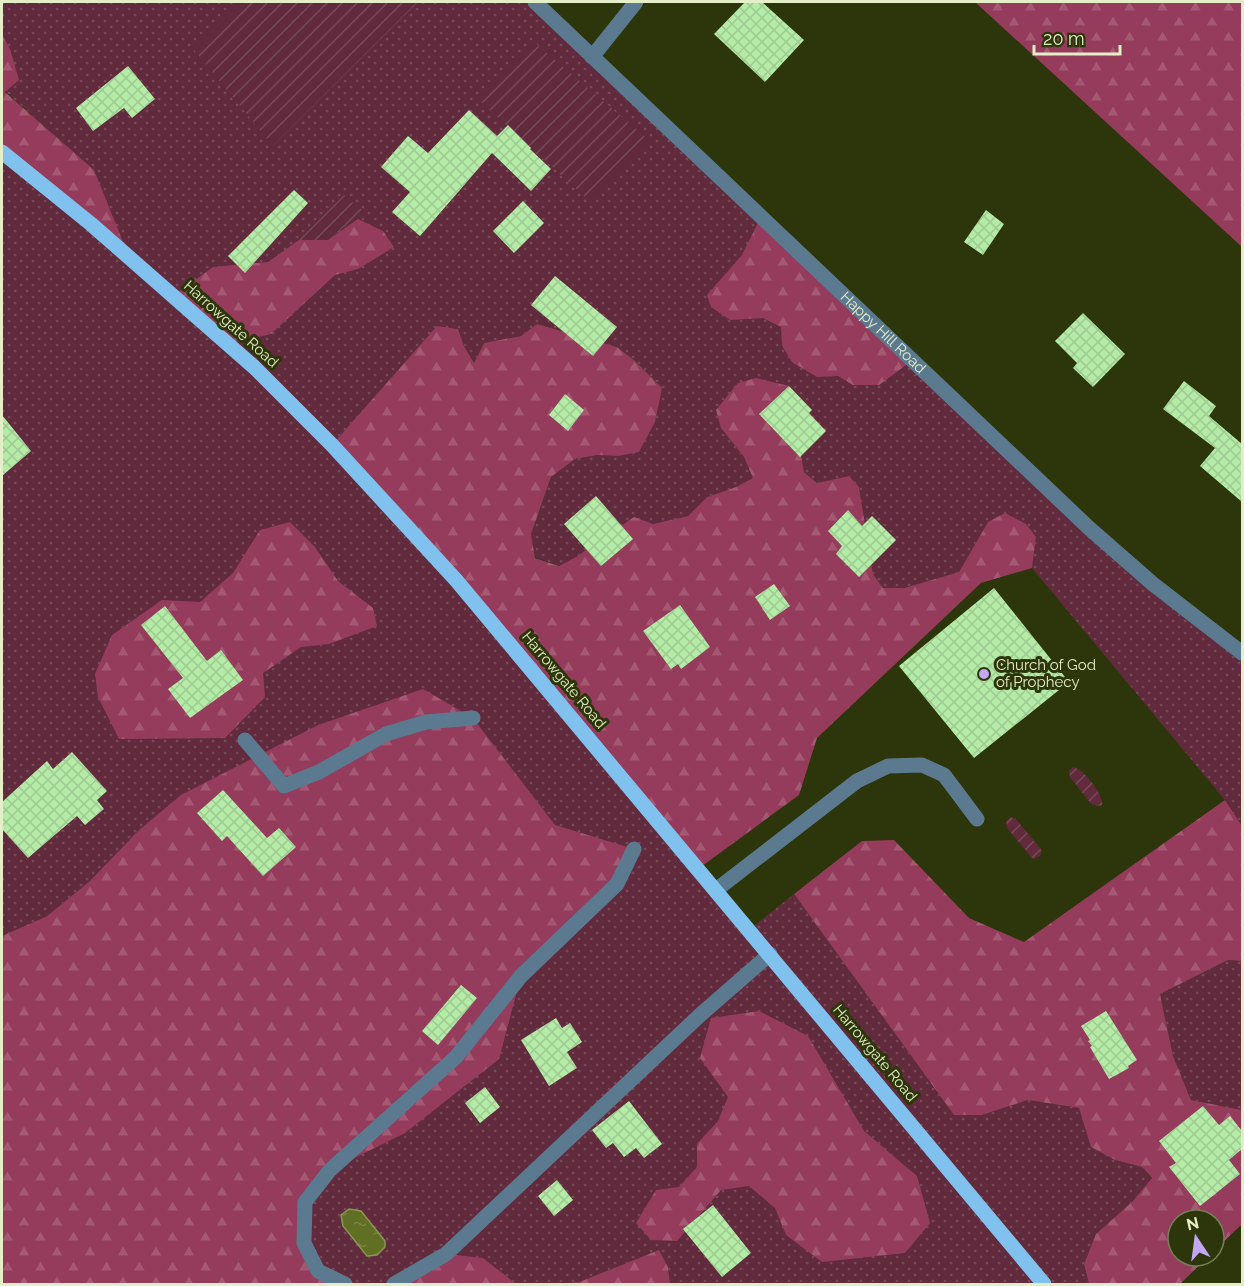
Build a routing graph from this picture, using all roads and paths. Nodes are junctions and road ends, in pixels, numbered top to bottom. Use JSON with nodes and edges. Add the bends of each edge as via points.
{"nodes":[{"id":1,"x":535,"y":2,"type":"edge"},
{"id":2,"x":636,"y":2,"type":"edge"},
{"id":3,"x":592,"y":57,"type":"junction"},
{"id":4,"x":2,"y":152,"type":"edge"},
{"id":5,"x":1242,"y":653,"type":"edge"},
{"id":6,"x":472,"y":718,"type":"dead end"},
{"id":7,"x":245,"y":740,"type":"dead end"},
{"id":8,"x":977,"y":819,"type":"dead end"},
{"id":9,"x":634,"y":849,"type":"dead end"},
{"id":10,"x":716,"y":890,"type":"junction"},
{"id":11,"x":770,"y":954,"type":"junction"},
{"id":12,"x":345,"y":1284,"type":"edge"},
{"id":13,"x":394,"y":1284,"type":"edge"},
{"id":14,"x":1044,"y":1284,"type":"edge"}],
"edges":[{"from":1,"to":3,"type":"street","name":"Happy Hill Road"},
{"from":2,"to":3,"type":"street"},
{"from":3,"to":5,"type":"street","name":"Happy Hill Road","via":[[1089,528]]},
{"from":4,"to":10,"type":"main road","name":"Harrowgate Road","via":[[254,367],[332,445],[456,580]]},
{"from":6,"to":7,"type":"street","via":[[426,722],[386,734],[319,772],[284,786]]},
{"from":8,"to":10,"type":"street","via":[[944,775],[922,765],[888,766],[857,781]]},
{"from":9,"to":12,"type":"street","via":[[617,884],[520,976],[456,1058],[330,1170],[305,1202],[304,1242],[318,1271]]},
{"from":10,"to":11,"type":"main road","name":"Harrowgate Road"},
{"from":11,"to":13,"type":"street","via":[[446,1254]]},
{"from":11,"to":14,"type":"main road","name":"Harrowgate Road"}]}
